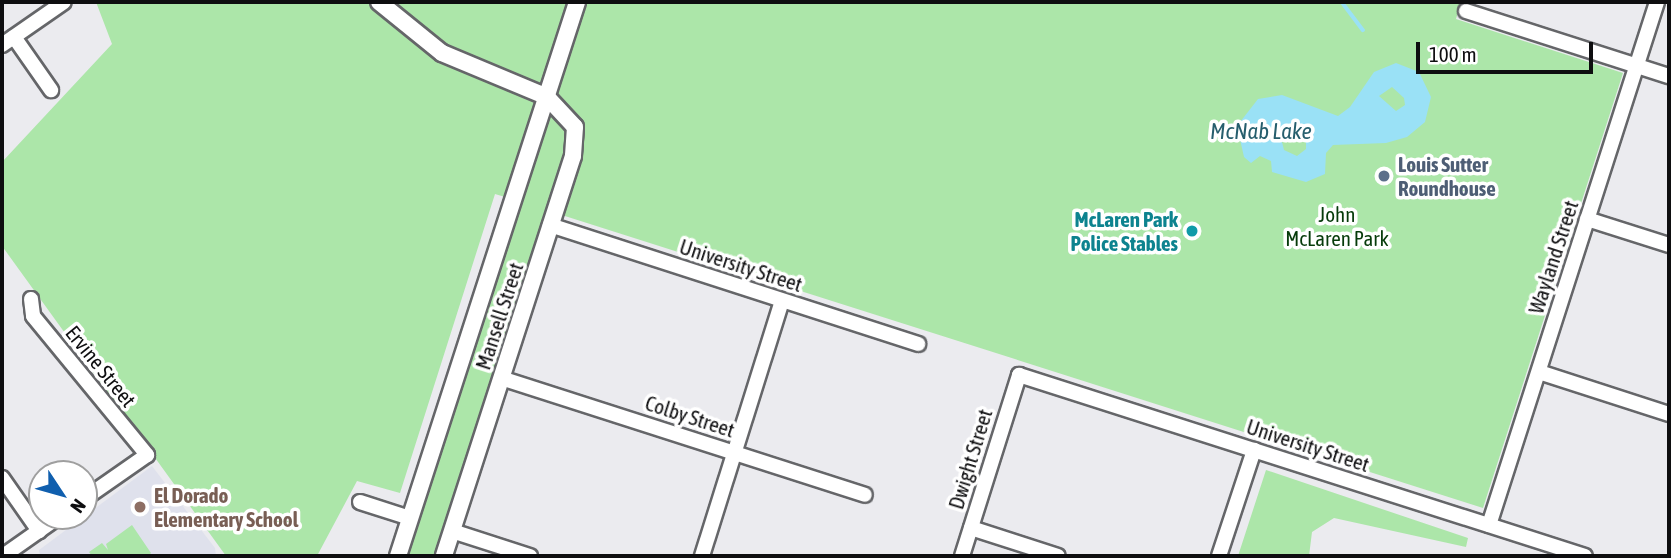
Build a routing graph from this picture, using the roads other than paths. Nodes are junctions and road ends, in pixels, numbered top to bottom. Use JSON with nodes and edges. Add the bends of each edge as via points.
{"nodes":[{"id":1,"x":64,"y":2,"type":"edge"},
{"id":2,"x":379,"y":2,"type":"edge"},
{"id":3,"x":577,"y":2,"type":"edge"},
{"id":4,"x":1657,"y":2,"type":"edge"},
{"id":5,"x":1466,"y":12,"type":"dead end"},
{"id":6,"x":8,"y":41,"type":"edge"},
{"id":7,"x":1637,"y":65,"type":"junction"},
{"id":8,"x":1669,"y":76,"type":"edge"},
{"id":9,"x":51,"y":90,"type":"dead end"},
{"id":10,"x":547,"y":97,"type":"junction"},
{"id":11,"x":1587,"y":219,"type":"junction"},
{"id":12,"x":550,"y":225,"type":"junction"},
{"id":13,"x":1669,"y":245,"type":"edge"},
{"id":14,"x":31,"y":299,"type":"dead end"},
{"id":15,"x":782,"y":301,"type":"junction"},
{"id":16,"x":918,"y":344,"type":"dead end"},
{"id":17,"x":1539,"y":372,"type":"junction"},
{"id":18,"x":1018,"y":375,"type":"joint"},
{"id":19,"x":501,"y":378,"type":"junction"},
{"id":20,"x":1669,"y":414,"type":"edge"},
{"id":21,"x":1254,"y":450,"type":"junction"},
{"id":22,"x":735,"y":453,"type":"junction"},
{"id":23,"x":2,"y":478,"type":"edge"},
{"id":24,"x":98,"y":489,"type":"edge"},
{"id":25,"x":865,"y":495,"type":"dead end"},
{"id":26,"x":360,"y":502,"type":"dead end"},
{"id":27,"x":410,"y":518,"type":"junction"},
{"id":28,"x":1489,"y":525,"type":"junction"},
{"id":29,"x":971,"y":528,"type":"junction"},
{"id":30,"x":39,"y":531,"type":"joint"},
{"id":31,"x":452,"y":531,"type":"junction"},
{"id":32,"x":20,"y":552,"type":"edge"},
{"id":33,"x":3,"y":556,"type":"edge"},
{"id":34,"x":398,"y":556,"type":"edge"},
{"id":35,"x":444,"y":556,"type":"edge"},
{"id":36,"x":530,"y":556,"type":"edge"},
{"id":37,"x":702,"y":556,"type":"edge"},
{"id":38,"x":962,"y":556,"type":"edge"},
{"id":39,"x":1058,"y":556,"type":"edge"},
{"id":40,"x":1219,"y":556,"type":"edge"},
{"id":41,"x":1585,"y":556,"type":"edge"}],
"edges":[{"from":1,"to":6,"type":"street"},
{"from":2,"to":10,"type":"street","via":[[442,53]]},
{"from":3,"to":10,"type":"street","name":"Mansell Street"},
{"from":4,"to":7,"type":"street","name":"Wayland Street"},
{"from":5,"to":7,"type":"street"},
{"from":6,"to":9,"type":"street"},
{"from":7,"to":8,"type":"street"},
{"from":7,"to":11,"type":"street","name":"Wayland Street"},
{"from":10,"to":12,"type":"street","name":"Mansell Street","via":[[571,119],[576,137]]},
{"from":10,"to":27,"type":"street","name":"Mansell Street"},
{"from":11,"to":13,"type":"street"},
{"from":11,"to":17,"type":"street","name":"Wayland Street"},
{"from":12,"to":15,"type":"street","name":"University Street"},
{"from":12,"to":19,"type":"street","name":"Mansell Street"},
{"from":14,"to":24,"type":"street","name":"Ervine Street","via":[[33,316],[147,455]]},
{"from":15,"to":16,"type":"street","name":"University Street"},
{"from":15,"to":22,"type":"street"},
{"from":17,"to":20,"type":"street"},
{"from":17,"to":28,"type":"street","name":"Wayland Street"},
{"from":18,"to":21,"type":"street","name":"University Street"},
{"from":18,"to":29,"type":"street","name":"Dwight Street"},
{"from":19,"to":22,"type":"street","name":"Colby Street"},
{"from":19,"to":31,"type":"street","name":"Mansell Street"},
{"from":21,"to":28,"type":"street","name":"University Street"},
{"from":21,"to":40,"type":"street"},
{"from":22,"to":25,"type":"street","name":"Colby Street"},
{"from":22,"to":37,"type":"street"},
{"from":23,"to":30,"type":"street"},
{"from":26,"to":27,"type":"street"},
{"from":27,"to":34,"type":"street","name":"Mansell Street"},
{"from":28,"to":41,"type":"street","name":"University Street"},
{"from":29,"to":38,"type":"street","name":"Dwight Street"},
{"from":29,"to":39,"type":"street"},
{"from":30,"to":32,"type":"street"},
{"from":31,"to":35,"type":"street","name":"Mansell Street"},
{"from":31,"to":36,"type":"street"},
{"from":32,"to":33,"type":"street"}]}
